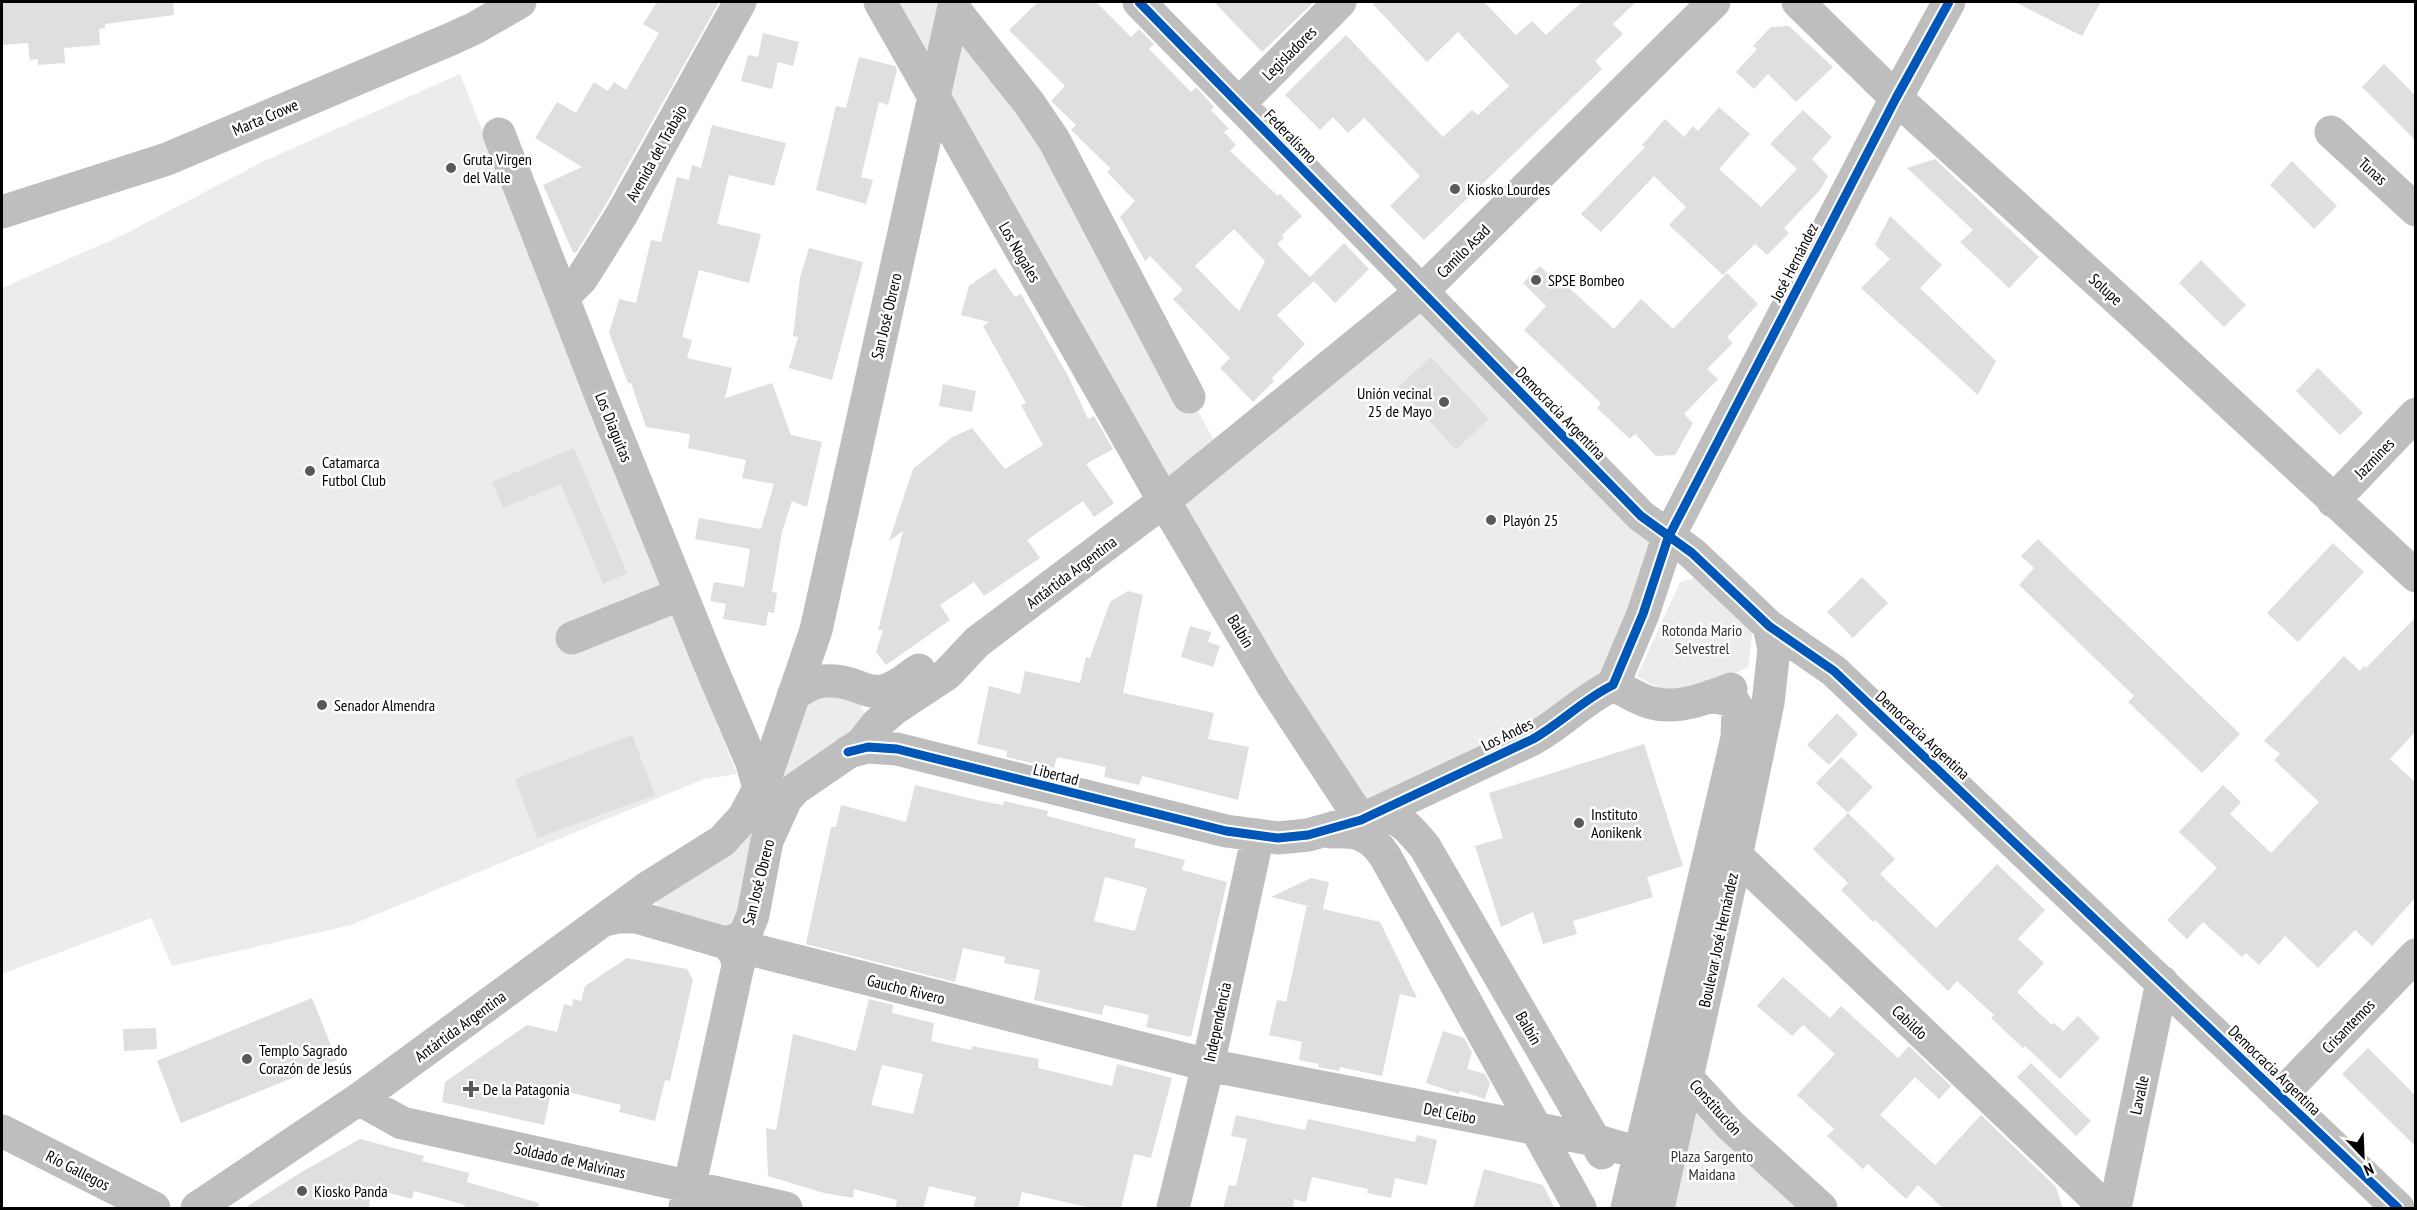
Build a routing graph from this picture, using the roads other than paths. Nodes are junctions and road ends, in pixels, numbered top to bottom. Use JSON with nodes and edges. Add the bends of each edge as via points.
{"nodes":[{"id":1,"x":520,"y":2,"type":"edge"},
{"id":2,"x":740,"y":2,"type":"edge"},
{"id":3,"x":880,"y":2,"type":"edge"},
{"id":4,"x":1139,"y":2,"type":"edge"},
{"id":5,"x":1340,"y":2,"type":"edge"},
{"id":6,"x":1714,"y":2,"type":"edge"},
{"id":7,"x":1798,"y":2,"type":"edge"},
{"id":8,"x":1948,"y":2,"type":"edge"},
{"id":9,"x":954,"y":5,"type":"edge"},
{"id":10,"x":1896,"y":98,"type":"junction"},
{"id":11,"x":935,"y":101,"type":"junction"},
{"id":12,"x":1239,"y":104,"type":"junction"},
{"id":13,"x":2331,"y":132,"type":"dead end"},
{"id":14,"x":499,"y":134,"type":"dead end"},
{"id":15,"x":2415,"y":210,"type":"edge"},
{"id":16,"x":2,"y":212,"type":"edge"},
{"id":17,"x":1422,"y":291,"type":"junction"},
{"id":18,"x":563,"y":297,"type":"junction"},
{"id":19,"x":1189,"y":397,"type":"dead end"},
{"id":20,"x":2415,"y":414,"type":"edge"},
{"id":21,"x":1164,"y":501,"type":"junction"},
{"id":22,"x":2333,"y":501,"type":"junction"},
{"id":23,"x":1668,"y":538,"type":"junction"},
{"id":24,"x":2415,"y":576,"type":"edge"},
{"id":25,"x":681,"y":594,"type":"junction"},
{"id":26,"x":1769,"y":627,"type":"junction"},
{"id":27,"x":816,"y":630,"type":"junction"},
{"id":28,"x":572,"y":638,"type":"dead end"},
{"id":29,"x":977,"y":642,"type":"junction"},
{"id":30,"x":1770,"y":671,"type":"junction"},
{"id":31,"x":1834,"y":671,"type":"junction"},
{"id":32,"x":1613,"y":685,"type":"junction"},
{"id":33,"x":853,"y":686,"type":"junction"},
{"id":34,"x":1711,"y":696,"type":"junction"},
{"id":35,"x":790,"y":707,"type":"junction"},
{"id":36,"x":733,"y":719,"type":"junction"},
{"id":37,"x":877,"y":724,"type":"junction"},
{"id":38,"x":897,"y":749,"type":"junction"},
{"id":39,"x":848,"y":752,"type":"junction"},
{"id":40,"x":1431,"y":787,"type":"junction"},
{"id":41,"x":759,"y":788,"type":"junction"},
{"id":42,"x":1381,"y":813,"type":"junction"},
{"id":43,"x":1320,"y":832,"type":"junction"},
{"id":44,"x":1258,"y":835,"type":"junction"},
{"id":45,"x":722,"y":842,"type":"joint"},
{"id":46,"x":1725,"y":846,"type":"junction"},
{"id":47,"x":1425,"y":848,"type":"junction"},
{"id":48,"x":1394,"y":869,"type":"junction"},
{"id":49,"x":647,"y":888,"type":"junction"},
{"id":50,"x":604,"y":920,"type":"junction"},
{"id":51,"x":650,"y":921,"type":"junction"},
{"id":52,"x":726,"y":943,"type":"junction"},
{"id":53,"x":2415,"y":956,"type":"edge"},
{"id":54,"x":2162,"y":982,"type":"junction"},
{"id":55,"x":1664,"y":1054,"type":"junction"},
{"id":56,"x":1208,"y":1065,"type":"junction"},
{"id":57,"x":1688,"y":1077,"type":"junction"},
{"id":58,"x":2280,"y":1096,"type":"junction"},
{"id":59,"x":359,"y":1100,"type":"junction"},
{"id":60,"x":1677,"y":1123,"type":"junction"},
{"id":61,"x":1537,"y":1130,"type":"junction"},
{"id":62,"x":2,"y":1131,"type":"edge"},
{"id":63,"x":1595,"y":1140,"type":"junction"},
{"id":64,"x":1639,"y":1151,"type":"junction"},
{"id":65,"x":688,"y":1198,"type":"edge"},
{"id":66,"x":1637,"y":1206,"type":"edge"},
{"id":67,"x":154,"y":1209,"type":"edge"},
{"id":68,"x":197,"y":1209,"type":"edge"},
{"id":69,"x":786,"y":1209,"type":"edge"},
{"id":70,"x":1173,"y":1209,"type":"edge"},
{"id":71,"x":1580,"y":1209,"type":"edge"},
{"id":72,"x":1821,"y":1209,"type":"edge"},
{"id":73,"x":2106,"y":1209,"type":"edge"},
{"id":74,"x":2115,"y":1209,"type":"edge"},
{"id":75,"x":2398,"y":1209,"type":"edge"}],
"edges":[{"from":1,"to":16,"type":"street","name":"Marta Crowe","via":[[451,39],[167,159]]},
{"from":2,"to":18,"type":"street","name":"Avenida del Trabajo","via":[[622,214],[582,278]]},
{"from":3,"to":11,"type":"street","name":"Los Nogales"},
{"from":4,"to":12,"type":"street","name":"Federalismo"},
{"from":5,"to":12,"type":"street","name":"Legisladores"},
{"from":6,"to":17,"type":"street","name":"Camilo Asad"},
{"from":7,"to":10,"type":"street","name":"Solupe"},
{"from":8,"to":10,"type":"street","name":"José Hernández"},
{"from":9,"to":11,"type":"street","name":"San José Obrero"},
{"from":9,"to":19,"type":"street","via":[[1054,140]]},
{"from":10,"to":22,"type":"street","name":"Solupe"},
{"from":10,"to":23,"type":"street","name":"José Hernández"},
{"from":11,"to":21,"type":"street","name":"Los Nogales"},
{"from":11,"to":27,"type":"street","name":"San José Obrero"},
{"from":12,"to":17,"type":"street","name":"Federalismo"},
{"from":13,"to":15,"type":"street","name":"Tunas"},
{"from":14,"to":18,"type":"street","name":"Los Diaguitas"},
{"from":17,"to":21,"type":"street","name":"Camilo Asad"},
{"from":17,"to":23,"type":"street","name":"Democracia Argentina","via":[[1641,516]]},
{"from":18,"to":25,"type":"street","name":"Los Diaguitas"},
{"from":20,"to":22,"type":"street","name":"Jazmines"},
{"from":21,"to":29,"type":"street","name":"Antártida Argentina"},
{"from":21,"to":42,"type":"street","name":"Balbín","via":[[1273,686]]},
{"from":22,"to":24,"type":"street","name":"Solupe"},
{"from":23,"to":26,"type":"street","name":"Democracia Argentina","via":[[1692,554]]},
{"from":23,"to":32,"type":"street","via":[[1643,614]]},
{"from":25,"to":28,"type":"street"},
{"from":25,"to":36,"type":"street","name":"Los Diaguitas"},
{"from":26,"to":30,"type":"street","name":"Boulevar José Hernández","via":[[1774,649]]},
{"from":26,"to":31,"type":"street","name":"Democracia Argentina"},
{"from":27,"to":33,"type":"street","name":"San José Obrero","via":[[819,669]]},
{"from":27,"to":35,"type":"street","name":"San José Obrero"},
{"from":29,"to":33,"type":"street","name":"Antártida Argentina","via":[[938,658],[881,691]]},
{"from":29,"to":37,"type":"street","name":"Antártida Argentina","via":[[947,674]]},
{"from":30,"to":31,"type":"street","via":[[1797,665]]},
{"from":30,"to":34,"type":"street"},
{"from":30,"to":46,"type":"street","name":"Boulevar José Hernández","via":[[1768,703]]},
{"from":31,"to":54,"type":"street","name":"Democracia Argentina"},
{"from":32,"to":34,"type":"street","via":[[1652,703],[1675,704]]},
{"from":32,"to":40,"type":"street","name":"Los Andes","via":[[1541,735]]},
{"from":33,"to":35,"type":"street","name":"Antártida Argentina","via":[[815,682],[807,685]]},
{"from":33,"to":37,"type":"street","via":[[872,704]]},
{"from":34,"to":46,"type":"street","name":"Boulevar José Hernández","via":[[1733,701],[1738,709]]},
{"from":35,"to":36,"type":"street","name":"Antártida Argentina","via":[[762,726]]},
{"from":35,"to":41,"type":"street","name":"San José Obrero"},
{"from":36,"to":41,"type":"street","name":"Los Diaguitas"},
{"from":37,"to":38,"type":"street"},
{"from":37,"to":39,"type":"street","name":"San José Obrero"},
{"from":38,"to":39,"type":"street","name":"Libertad","via":[[868,747]]},
{"from":38,"to":44,"type":"street","name":"Libertad","via":[[1226,831]]},
{"from":39,"to":52,"type":"street","name":"San José Obrero","via":[[786,799],[767,842],[747,930],[741,938]]},
{"from":40,"to":42,"type":"street","name":"Los Andes"},
{"from":40,"to":47,"type":"street","via":[[1422,798],[1419,811]]},
{"from":41,"to":45,"type":"street","name":"San José Obrero","via":[[744,817]]},
{"from":42,"to":43,"type":"street","name":"Los Andes"},
{"from":42,"to":47,"type":"street","name":"Balbín","via":[[1408,827]]},
{"from":42,"to":48,"type":"street"},
{"from":43,"to":44,"type":"street","name":"Los Andes","via":[[1278,838]]},
{"from":43,"to":48,"type":"street","via":[[1354,832],[1370,838]]},
{"from":44,"to":56,"type":"street","name":"Independencia"},
{"from":45,"to":49,"type":"street","name":"Antártida Argentina"},
{"from":46,"to":55,"type":"street","name":"Boulevar José Hernández"},
{"from":46,"to":57,"type":"street","name":"Boulevar José Hernández"},
{"from":46,"to":73,"type":"street","name":"Cabildo"},
{"from":47,"to":63,"type":"street","name":"Balbín"},
{"from":48,"to":61,"type":"street"},
{"from":49,"to":50,"type":"street","name":"Antártida Argentina"},
{"from":49,"to":51,"type":"street","via":[[641,905]]},
{"from":50,"to":51,"type":"street","name":"Gaucho Rivero","via":[[627,917]]},
{"from":50,"to":59,"type":"street","name":"Antártida Argentina"},
{"from":51,"to":52,"type":"street","name":"Gaucho Rivero"},
{"from":52,"to":56,"type":"street","name":"Gaucho Rivero"},
{"from":52,"to":65,"type":"street","name":"San José Obrero","via":[[733,949],[738,966]]},
{"from":53,"to":58,"type":"street","name":"Crisantemos"},
{"from":54,"to":58,"type":"street","name":"Democracia Argentina"},
{"from":54,"to":74,"type":"street","name":"Lavalle"},
{"from":55,"to":57,"type":"street","name":"Constitución"},
{"from":55,"to":64,"type":"street","name":"Boulevar José Hernández"},
{"from":56,"to":61,"type":"street","name":"Del Ceibo"},
{"from":56,"to":70,"type":"street","name":"Independencia"},
{"from":57,"to":60,"type":"street","name":"Boulevar José Hernández"},
{"from":57,"to":72,"type":"street","name":"Constitución","via":[[1731,1126]]},
{"from":58,"to":75,"type":"street","name":"Democracia Argentina"},
{"from":59,"to":65,"type":"street","name":"Soldado de Malvinas","via":[[402,1123]]},
{"from":59,"to":68,"type":"street","name":"Antártida Argentina"},
{"from":60,"to":64,"type":"street","via":[[1660,1149]]},
{"from":60,"to":66,"type":"street","name":"Boulevar José Hernández"},
{"from":61,"to":63,"type":"street","name":"Del Ceibo"},
{"from":61,"to":71,"type":"street"},
{"from":62,"to":67,"type":"street","name":"Río Gallegos"},
{"from":63,"to":64,"type":"street","name":"Del Ceibo"},
{"from":63,"to":66,"type":"street","name":"Balbín"},
{"from":64,"to":66,"type":"street","name":"Boulevar José Hernández"},
{"from":65,"to":69,"type":"street","name":"Soldado de Malvinas"}]}
